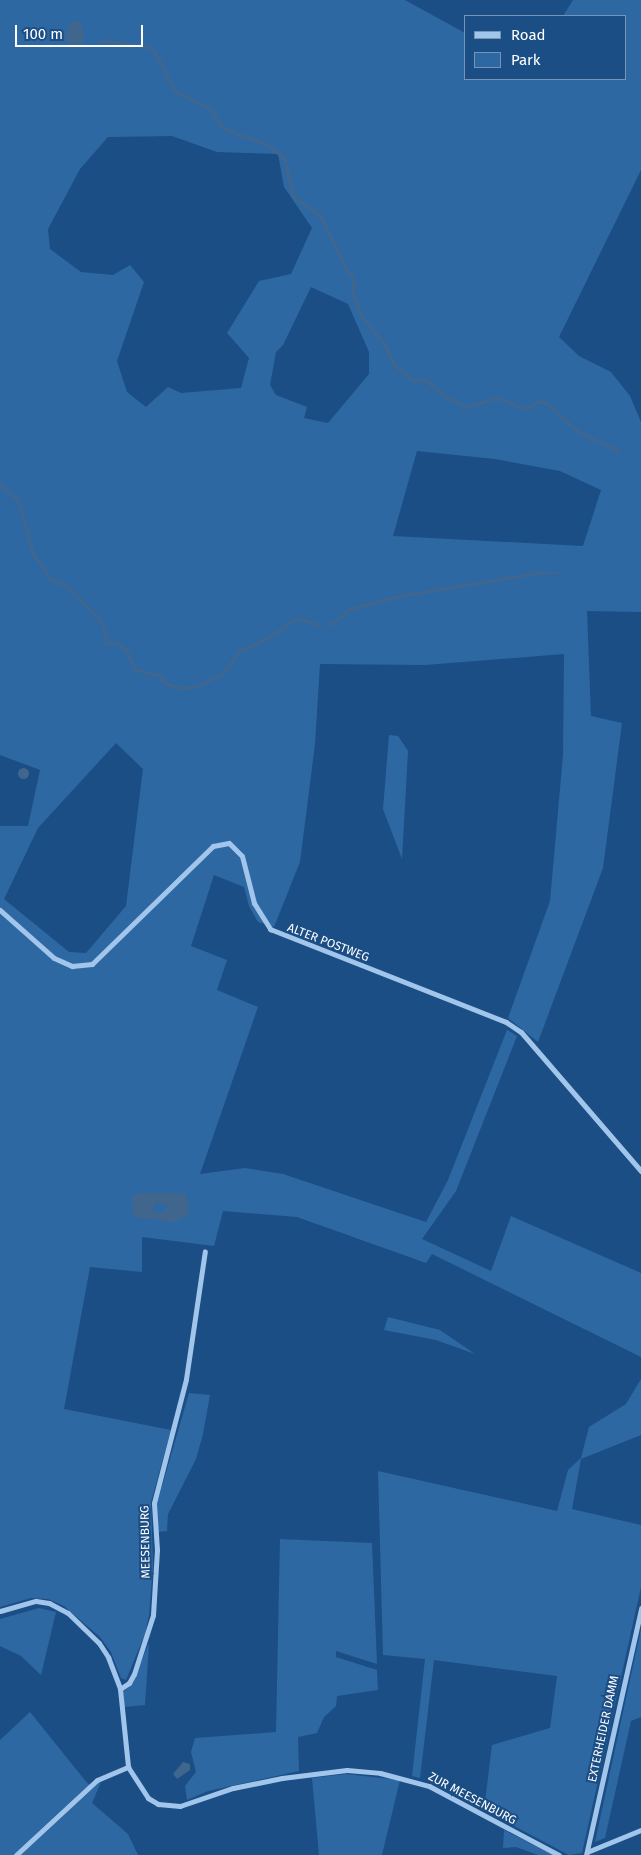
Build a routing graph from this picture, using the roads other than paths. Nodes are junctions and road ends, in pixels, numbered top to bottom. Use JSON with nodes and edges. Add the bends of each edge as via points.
{"nodes":[{"id":1,"x":0,"y":910,"type":"edge"},
{"id":2,"x":641,"y":1171,"type":"edge"},
{"id":3,"x":205,"y":1251,"type":"dead end"},
{"id":4,"x":641,"y":1608,"type":"edge"},
{"id":5,"x":0,"y":1611,"type":"edge"},
{"id":6,"x":120,"y":1689,"type":"junction"},
{"id":7,"x":128,"y":1767,"type":"junction"},
{"id":8,"x":641,"y":1830,"type":"edge"},
{"id":9,"x":587,"y":1853,"type":"edge"},
{"id":10,"x":16,"y":1855,"type":"edge"},
{"id":11,"x":559,"y":1855,"type":"edge"}],
"edges":[{"from":1,"to":2,"type":"street","name":"ALTER POSTWEG","via":[[54,958],[72,966],[92,964],[213,846],[229,843],[242,856],[254,904],[270,929],[506,1022],[521,1032]]},
{"from":3,"to":6,"type":"street","name":"MEESENBURG","via":[[186,1379],[154,1503],[157,1550],[153,1616],[130,1683]]},
{"from":4,"to":9,"type":"street","name":"EXTERHEIDER DAMM"},
{"from":5,"to":6,"type":"street","via":[[36,1601],[68,1613],[88,1630],[108,1656]]},
{"from":6,"to":7,"type":"street"},
{"from":7,"to":10,"type":"street","via":[[97,1780]]},
{"from":7,"to":11,"type":"street","name":"ZUR MEESENBURG","via":[[148,1798],[169,1807],[282,1778],[347,1770],[404,1778],[429,1786]]},
{"from":8,"to":9,"type":"street"}]}
